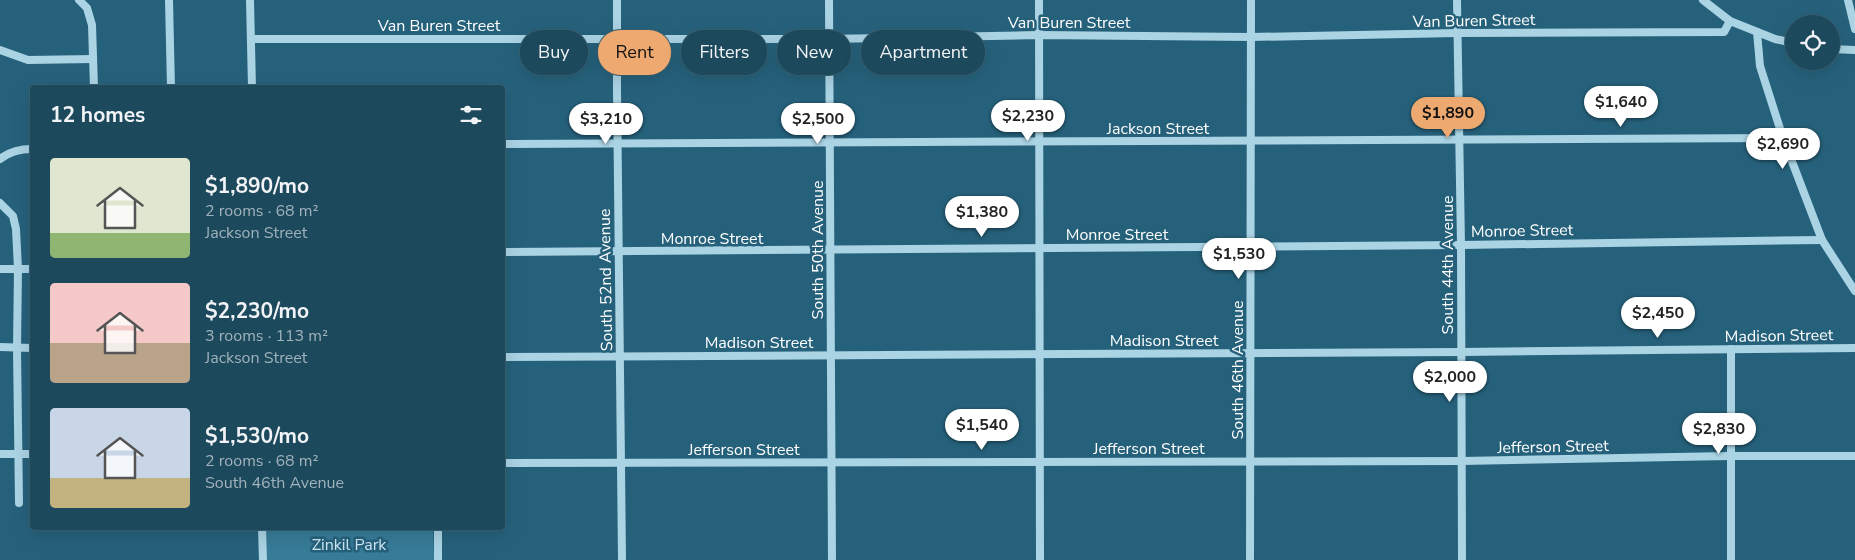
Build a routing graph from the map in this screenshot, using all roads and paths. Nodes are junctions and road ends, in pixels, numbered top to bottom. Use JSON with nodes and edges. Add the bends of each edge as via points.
{"nodes":[{"id":1,"x":78,"y":0,"type":"edge"},
{"id":2,"x":169,"y":0,"type":"edge"},
{"id":3,"x":250,"y":0,"type":"edge"},
{"id":4,"x":617,"y":0,"type":"edge"},
{"id":5,"x":829,"y":0,"type":"edge"},
{"id":6,"x":1038,"y":0,"type":"edge"},
{"id":7,"x":1251,"y":0,"type":"edge"},
{"id":8,"x":1457,"y":0,"type":"edge"},
{"id":9,"x":1703,"y":0,"type":"edge"},
{"id":10,"x":1848,"y":0,"type":"edge"},
{"id":11,"x":1730,"y":21,"type":"junction"},
{"id":12,"x":1855,"y":29,"type":"edge"},
{"id":13,"x":618,"y":30,"type":"edge"},
{"id":14,"x":829,"y":30,"type":"edge"},
{"id":15,"x":1757,"y":32,"type":"junction"},
{"id":16,"x":1457,"y":33,"type":"junction"},
{"id":17,"x":1038,"y":35,"type":"junction"},
{"id":18,"x":1251,"y":37,"type":"junction"},
{"id":19,"x":598,"y":38,"type":"edge"},
{"id":20,"x":251,"y":39,"type":"junction"},
{"id":21,"x":671,"y":39,"type":"edge"},
{"id":22,"x":851,"y":39,"type":"edge"},
{"id":23,"x":777,"y":40,"type":"edge"},
{"id":24,"x":1785,"y":40,"type":"edge"},
{"id":25,"x":1840,"y":49,"type":"edge"},
{"id":26,"x":0,"y":50,"type":"edge"},
{"id":27,"x":1855,"y":50,"type":"edge"},
{"id":28,"x":93,"y":59,"type":"junction"},
{"id":29,"x":618,"y":75,"type":"edge"},
{"id":30,"x":829,"y":75,"type":"edge"},
{"id":31,"x":94,"y":85,"type":"edge"},
{"id":32,"x":172,"y":85,"type":"edge"},
{"id":33,"x":252,"y":85,"type":"edge"},
{"id":34,"x":1783,"y":138,"type":"junction"},
{"id":35,"x":1460,"y":140,"type":"junction"},
{"id":36,"x":1251,"y":141,"type":"junction"},
{"id":37,"x":1039,"y":142,"type":"junction"},
{"id":38,"x":830,"y":143,"type":"junction"},
{"id":39,"x":505,"y":144,"type":"edge"},
{"id":40,"x":617,"y":144,"type":"junction"},
{"id":41,"x":30,"y":149,"type":"edge"},
{"id":42,"x":0,"y":159,"type":"edge"},
{"id":43,"x":0,"y":203,"type":"edge"},
{"id":44,"x":1822,"y":240,"type":"junction"},
{"id":45,"x":1461,"y":245,"type":"junction"},
{"id":46,"x":1251,"y":247,"type":"junction"},
{"id":47,"x":1040,"y":248,"type":"junction"},
{"id":48,"x":830,"y":250,"type":"junction"},
{"id":49,"x":505,"y":252,"type":"edge"},
{"id":50,"x":618,"y":252,"type":"junction"},
{"id":51,"x":0,"y":269,"type":"edge"},
{"id":52,"x":30,"y":269,"type":"edge"},
{"id":53,"x":18,"y":270,"type":"junction"},
{"id":54,"x":1855,"y":291,"type":"edge"},
{"id":55,"x":0,"y":347,"type":"edge"},
{"id":56,"x":17,"y":348,"type":"junction"},
{"id":57,"x":30,"y":348,"type":"edge"},
{"id":58,"x":1855,"y":348,"type":"edge"},
{"id":59,"x":1731,"y":349,"type":"junction"},
{"id":60,"x":1461,"y":352,"type":"junction"},
{"id":61,"x":1250,"y":353,"type":"junction"},
{"id":62,"x":1040,"y":354,"type":"junction"},
{"id":63,"x":831,"y":355,"type":"junction"},
{"id":64,"x":619,"y":356,"type":"junction"},
{"id":65,"x":505,"y":357,"type":"edge"},
{"id":66,"x":0,"y":454,"type":"edge"},
{"id":67,"x":18,"y":454,"type":"junction"},
{"id":68,"x":30,"y":454,"type":"edge"},
{"id":69,"x":1730,"y":456,"type":"junction"},
{"id":70,"x":1855,"y":456,"type":"edge"},
{"id":71,"x":1462,"y":461,"type":"junction"},
{"id":72,"x":621,"y":462,"type":"junction"},
{"id":73,"x":831,"y":462,"type":"junction"},
{"id":74,"x":1040,"y":462,"type":"junction"},
{"id":75,"x":1251,"y":462,"type":"junction"},
{"id":76,"x":505,"y":463,"type":"edge"},
{"id":77,"x":19,"y":503,"type":"dead end"},
{"id":78,"x":262,"y":530,"type":"edge"},
{"id":79,"x":438,"y":530,"type":"edge"},
{"id":80,"x":263,"y":560,"type":"edge"},
{"id":81,"x":438,"y":560,"type":"edge"},
{"id":82,"x":622,"y":560,"type":"edge"},
{"id":83,"x":832,"y":560,"type":"edge"},
{"id":84,"x":1040,"y":560,"type":"edge"},
{"id":85,"x":1250,"y":560,"type":"edge"},
{"id":86,"x":1462,"y":560,"type":"edge"},
{"id":87,"x":1731,"y":560,"type":"edge"}],
"edges":[{"from":1,"to":28,"type":"street","via":[[87,8],[92,25]]},
{"from":2,"to":32,"type":"street"},
{"from":3,"to":20,"type":"street"},
{"from":4,"to":13,"type":"street","name":"South 52nd Avenue"},
{"from":5,"to":14,"type":"street","name":"South 50th Avenue"},
{"from":6,"to":17,"type":"street"},
{"from":7,"to":18,"type":"street","name":"South 46th Avenue"},
{"from":8,"to":16,"type":"street","name":"South 44th Avenue"},
{"from":9,"to":11,"type":"street"},
{"from":10,"to":12,"type":"street"},
{"from":11,"to":15,"type":"street"},
{"from":11,"to":16,"type":"street","name":"Van Buren Street","via":[[1724,32]]},
{"from":15,"to":24,"type":"street"},
{"from":15,"to":34,"type":"street","via":[[1760,66]]},
{"from":16,"to":18,"type":"street","name":"Van Buren Street"},
{"from":16,"to":35,"type":"street","name":"South 44th Avenue"},
{"from":17,"to":18,"type":"street","name":"Van Buren Street"},
{"from":17,"to":22,"type":"street","name":"Van Buren Street"},
{"from":17,"to":37,"type":"street"},
{"from":18,"to":36,"type":"street","name":"South 46th Avenue"},
{"from":19,"to":20,"type":"street","name":"Van Buren Street"},
{"from":20,"to":33,"type":"street"},
{"from":21,"to":23,"type":"street","name":"Van Buren Street"},
{"from":25,"to":27,"type":"street"},
{"from":26,"to":28,"type":"street","via":[[28,60]]},
{"from":28,"to":31,"type":"street"},
{"from":29,"to":40,"type":"street","name":"South 52nd Avenue"},
{"from":30,"to":38,"type":"street","name":"South 50th Avenue"},
{"from":34,"to":35,"type":"street","name":"Jackson Street"},
{"from":34,"to":44,"type":"street"},
{"from":35,"to":36,"type":"street","name":"Jackson Street"},
{"from":35,"to":45,"type":"street","name":"South 44th Avenue"},
{"from":36,"to":37,"type":"street","name":"Jackson Street"},
{"from":36,"to":46,"type":"street","name":"South 46th Avenue"},
{"from":37,"to":38,"type":"street","name":"Jackson Street"},
{"from":37,"to":47,"type":"street"},
{"from":38,"to":40,"type":"street","name":"Jackson Street"},
{"from":38,"to":48,"type":"street","name":"South 50th Avenue"},
{"from":39,"to":40,"type":"street","name":"Jackson Street"},
{"from":40,"to":50,"type":"street","name":"South 52nd Avenue"},
{"from":41,"to":42,"type":"street"},
{"from":43,"to":53,"type":"street","via":[[13,216]]},
{"from":44,"to":45,"type":"street","name":"Monroe Street"},
{"from":44,"to":54,"type":"street"},
{"from":45,"to":46,"type":"street","name":"Monroe Street"},
{"from":45,"to":60,"type":"street","name":"South 44th Avenue"},
{"from":46,"to":47,"type":"street","name":"Monroe Street"},
{"from":46,"to":61,"type":"street","name":"South 46th Avenue"},
{"from":47,"to":48,"type":"street","name":"Monroe Street"},
{"from":47,"to":62,"type":"street"},
{"from":48,"to":50,"type":"street","name":"Monroe Street"},
{"from":48,"to":63,"type":"street","name":"South 50th Avenue"},
{"from":49,"to":50,"type":"street","name":"Monroe Street"},
{"from":50,"to":64,"type":"street","name":"South 52nd Avenue"},
{"from":51,"to":53,"type":"street"},
{"from":52,"to":53,"type":"street"},
{"from":53,"to":56,"type":"street"},
{"from":55,"to":56,"type":"street"},
{"from":56,"to":57,"type":"street"},
{"from":56,"to":67,"type":"street"},
{"from":58,"to":59,"type":"street","name":"Madison Street"},
{"from":59,"to":60,"type":"street","name":"Madison Street"},
{"from":59,"to":69,"type":"street"},
{"from":60,"to":61,"type":"street","name":"Madison Street"},
{"from":60,"to":71,"type":"street","name":"South 44th Avenue"},
{"from":61,"to":62,"type":"street","name":"Madison Street"},
{"from":61,"to":75,"type":"street","name":"South 46th Avenue"},
{"from":62,"to":63,"type":"street","name":"Madison Street"},
{"from":62,"to":74,"type":"street"},
{"from":63,"to":64,"type":"street","name":"Madison Street"},
{"from":63,"to":73,"type":"street","name":"South 50th Avenue"},
{"from":64,"to":65,"type":"street","name":"Madison Street"},
{"from":64,"to":72,"type":"street","name":"South 52nd Avenue"},
{"from":66,"to":67,"type":"street"},
{"from":67,"to":68,"type":"street"},
{"from":67,"to":77,"type":"street"},
{"from":69,"to":70,"type":"street","name":"Jefferson Street"},
{"from":69,"to":71,"type":"street","name":"Jefferson Street"},
{"from":69,"to":87,"type":"street"},
{"from":71,"to":75,"type":"street","name":"Jefferson Street"},
{"from":71,"to":86,"type":"street","name":"South 44th Avenue"},
{"from":72,"to":73,"type":"street","name":"Jefferson Street"},
{"from":72,"to":76,"type":"street","name":"Jefferson Street"},
{"from":72,"to":82,"type":"street","name":"South 52nd Avenue"},
{"from":73,"to":74,"type":"street","name":"Jefferson Street"},
{"from":73,"to":83,"type":"street","name":"South 50th Avenue"},
{"from":74,"to":75,"type":"street","name":"Jefferson Street"},
{"from":74,"to":84,"type":"street"},
{"from":75,"to":85,"type":"street","name":"South 46th Avenue"},
{"from":78,"to":80,"type":"street"},
{"from":79,"to":81,"type":"street"}]}
